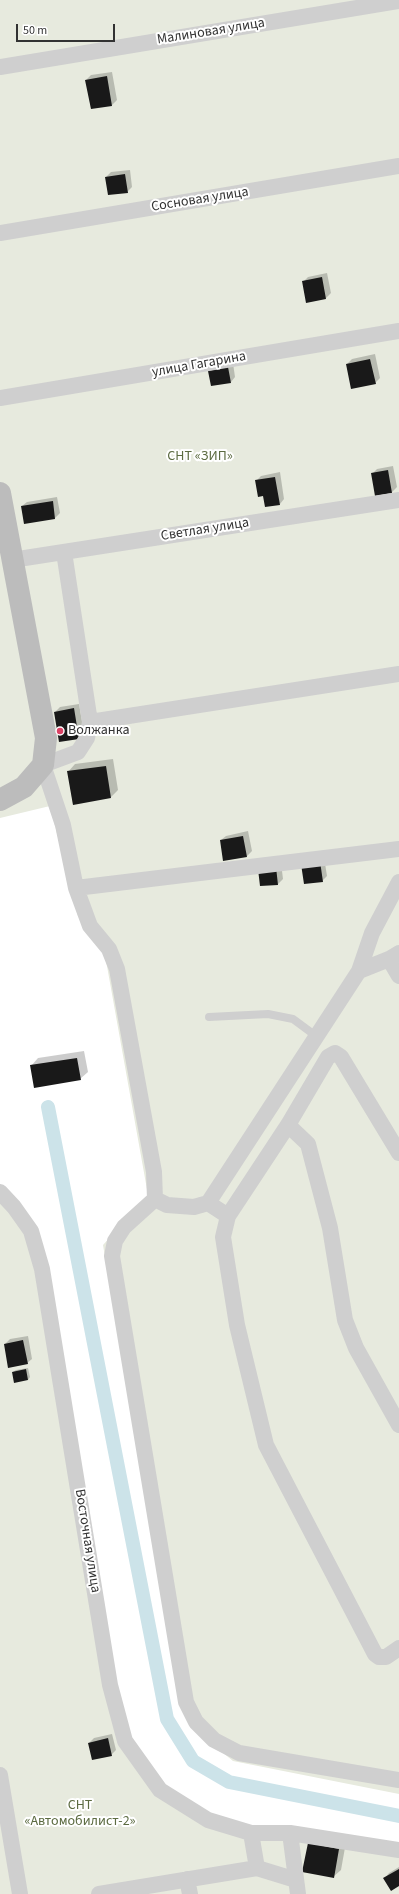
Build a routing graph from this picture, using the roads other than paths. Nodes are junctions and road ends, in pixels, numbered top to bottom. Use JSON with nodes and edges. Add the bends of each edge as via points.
{"nodes":[{"id":1,"x":399,"y":1,"type":"edge"},
{"id":2,"x":0,"y":67,"type":"edge"},
{"id":3,"x":399,"y":166,"type":"edge"},
{"id":4,"x":0,"y":233,"type":"edge"},
{"id":5,"x":399,"y":331,"type":"edge"},
{"id":6,"x":0,"y":398,"type":"edge"},
{"id":7,"x":0,"y":493,"type":"edge"},
{"id":8,"x":399,"y":500,"type":"edge"},
{"id":9,"x":64,"y":552,"type":"junction"},
{"id":10,"x":12,"y":560,"type":"junction"},
{"id":11,"x":399,"y":674,"type":"edge"},
{"id":12,"x":90,"y":722,"type":"junction"},
{"id":13,"x":43,"y":765,"type":"junction"},
{"id":14,"x":0,"y":800,"type":"edge"},
{"id":15,"x":399,"y":849,"type":"edge"},
{"id":16,"x":399,"y":882,"type":"edge"},
{"id":17,"x":76,"y":888,"type":"junction"},
{"id":18,"x":394,"y":956,"type":"edge"},
{"id":19,"x":359,"y":971,"type":"junction"},
{"id":20,"x":399,"y":976,"type":"edge"},
{"id":21,"x":209,"y":1017,"type":"dead end"},
{"id":22,"x":316,"y":1036,"type":"junction"},
{"id":23,"x":288,"y":1125,"type":"junction"},
{"id":24,"x":399,"y":1153,"type":"edge"},
{"id":25,"x":0,"y":1192,"type":"edge"},
{"id":26,"x":155,"y":1198,"type":"junction"},
{"id":27,"x":208,"y":1203,"type":"junction"},
{"id":28,"x":228,"y":1216,"type":"junction"},
{"id":29,"x":399,"y":1425,"type":"edge"},
{"id":30,"x":399,"y":1648,"type":"edge"},
{"id":31,"x":0,"y":1775,"type":"edge"},
{"id":32,"x":399,"y":1780,"type":"edge"},
{"id":33,"x":251,"y":1833,"type":"junction"},
{"id":34,"x":290,"y":1833,"type":"junction"},
{"id":35,"x":399,"y":1850,"type":"edge"},
{"id":36,"x":257,"y":1868,"type":"junction"},
{"id":37,"x":189,"y":1887,"type":"edge"},
{"id":38,"x":297,"y":1887,"type":"edge"},
{"id":39,"x":20,"y":1894,"type":"edge"},
{"id":40,"x":99,"y":1894,"type":"edge"}],
"edges":[{"from":1,"to":2,"type":"street","name":"Малиновая улица"},
{"from":3,"to":4,"type":"street","name":"Сосновая улица"},
{"from":5,"to":6,"type":"street","name":"улица Гагарина"},
{"from":7,"to":10,"type":"street"},
{"from":8,"to":9,"type":"street","name":"Светлая улица"},
{"from":9,"to":10,"type":"street","name":"Светлая улица"},
{"from":9,"to":12,"type":"street"},
{"from":10,"to":13,"type":"street","via":[[46,738]]},
{"from":11,"to":12,"type":"street"},
{"from":12,"to":13,"type":"street","via":[[87,738],[78,752]]},
{"from":13,"to":14,"type":"street","via":[[24,787]]},
{"from":13,"to":17,"type":"street","via":[[63,825]]},
{"from":15,"to":17,"type":"street"},
{"from":16,"to":19,"type":"street","via":[[372,933]]},
{"from":17,"to":26,"type":"street","via":[[90,926],[109,949],[117,969],[154,1172]]},
{"from":18,"to":19,"type":"street"},
{"from":18,"to":20,"type":"street"},
{"from":19,"to":22,"type":"street"},
{"from":21,"to":22,"type":"lane","via":[[268,1014],[293,1019]]},
{"from":22,"to":27,"type":"street"},
{"from":23,"to":24,"type":"street","via":[[328,1057],[334,1053],[341,1057]]},
{"from":23,"to":28,"type":"street"},
{"from":23,"to":29,"type":"street","via":[[308,1144],[330,1228],[345,1320],[356,1348]]},
{"from":25,"to":33,"type":"street","name":"Восточная улица","via":[[31,1231],[42,1269],[110,1685],[125,1741],[160,1790],[208,1820]]},
{"from":26,"to":27,"type":"street","via":[[167,1205],[194,1207]]},
{"from":26,"to":32,"type":"street","via":[[124,1227],[115,1241],[112,1256],[186,1702],[196,1722],[214,1740],[239,1753]]},
{"from":27,"to":28,"type":"street"},
{"from":28,"to":30,"type":"street","via":[[223,1237],[237,1325],[266,1445],[375,1654],[386,1657]]},
{"from":31,"to":39,"type":"street"},
{"from":33,"to":34,"type":"street","name":"Восточная улица"},
{"from":33,"to":36,"type":"street"},
{"from":34,"to":35,"type":"street","name":"Восточная улица"},
{"from":34,"to":38,"type":"street"},
{"from":36,"to":37,"type":"street"},
{"from":36,"to":38,"type":"street"},
{"from":37,"to":40,"type":"street"}]}
